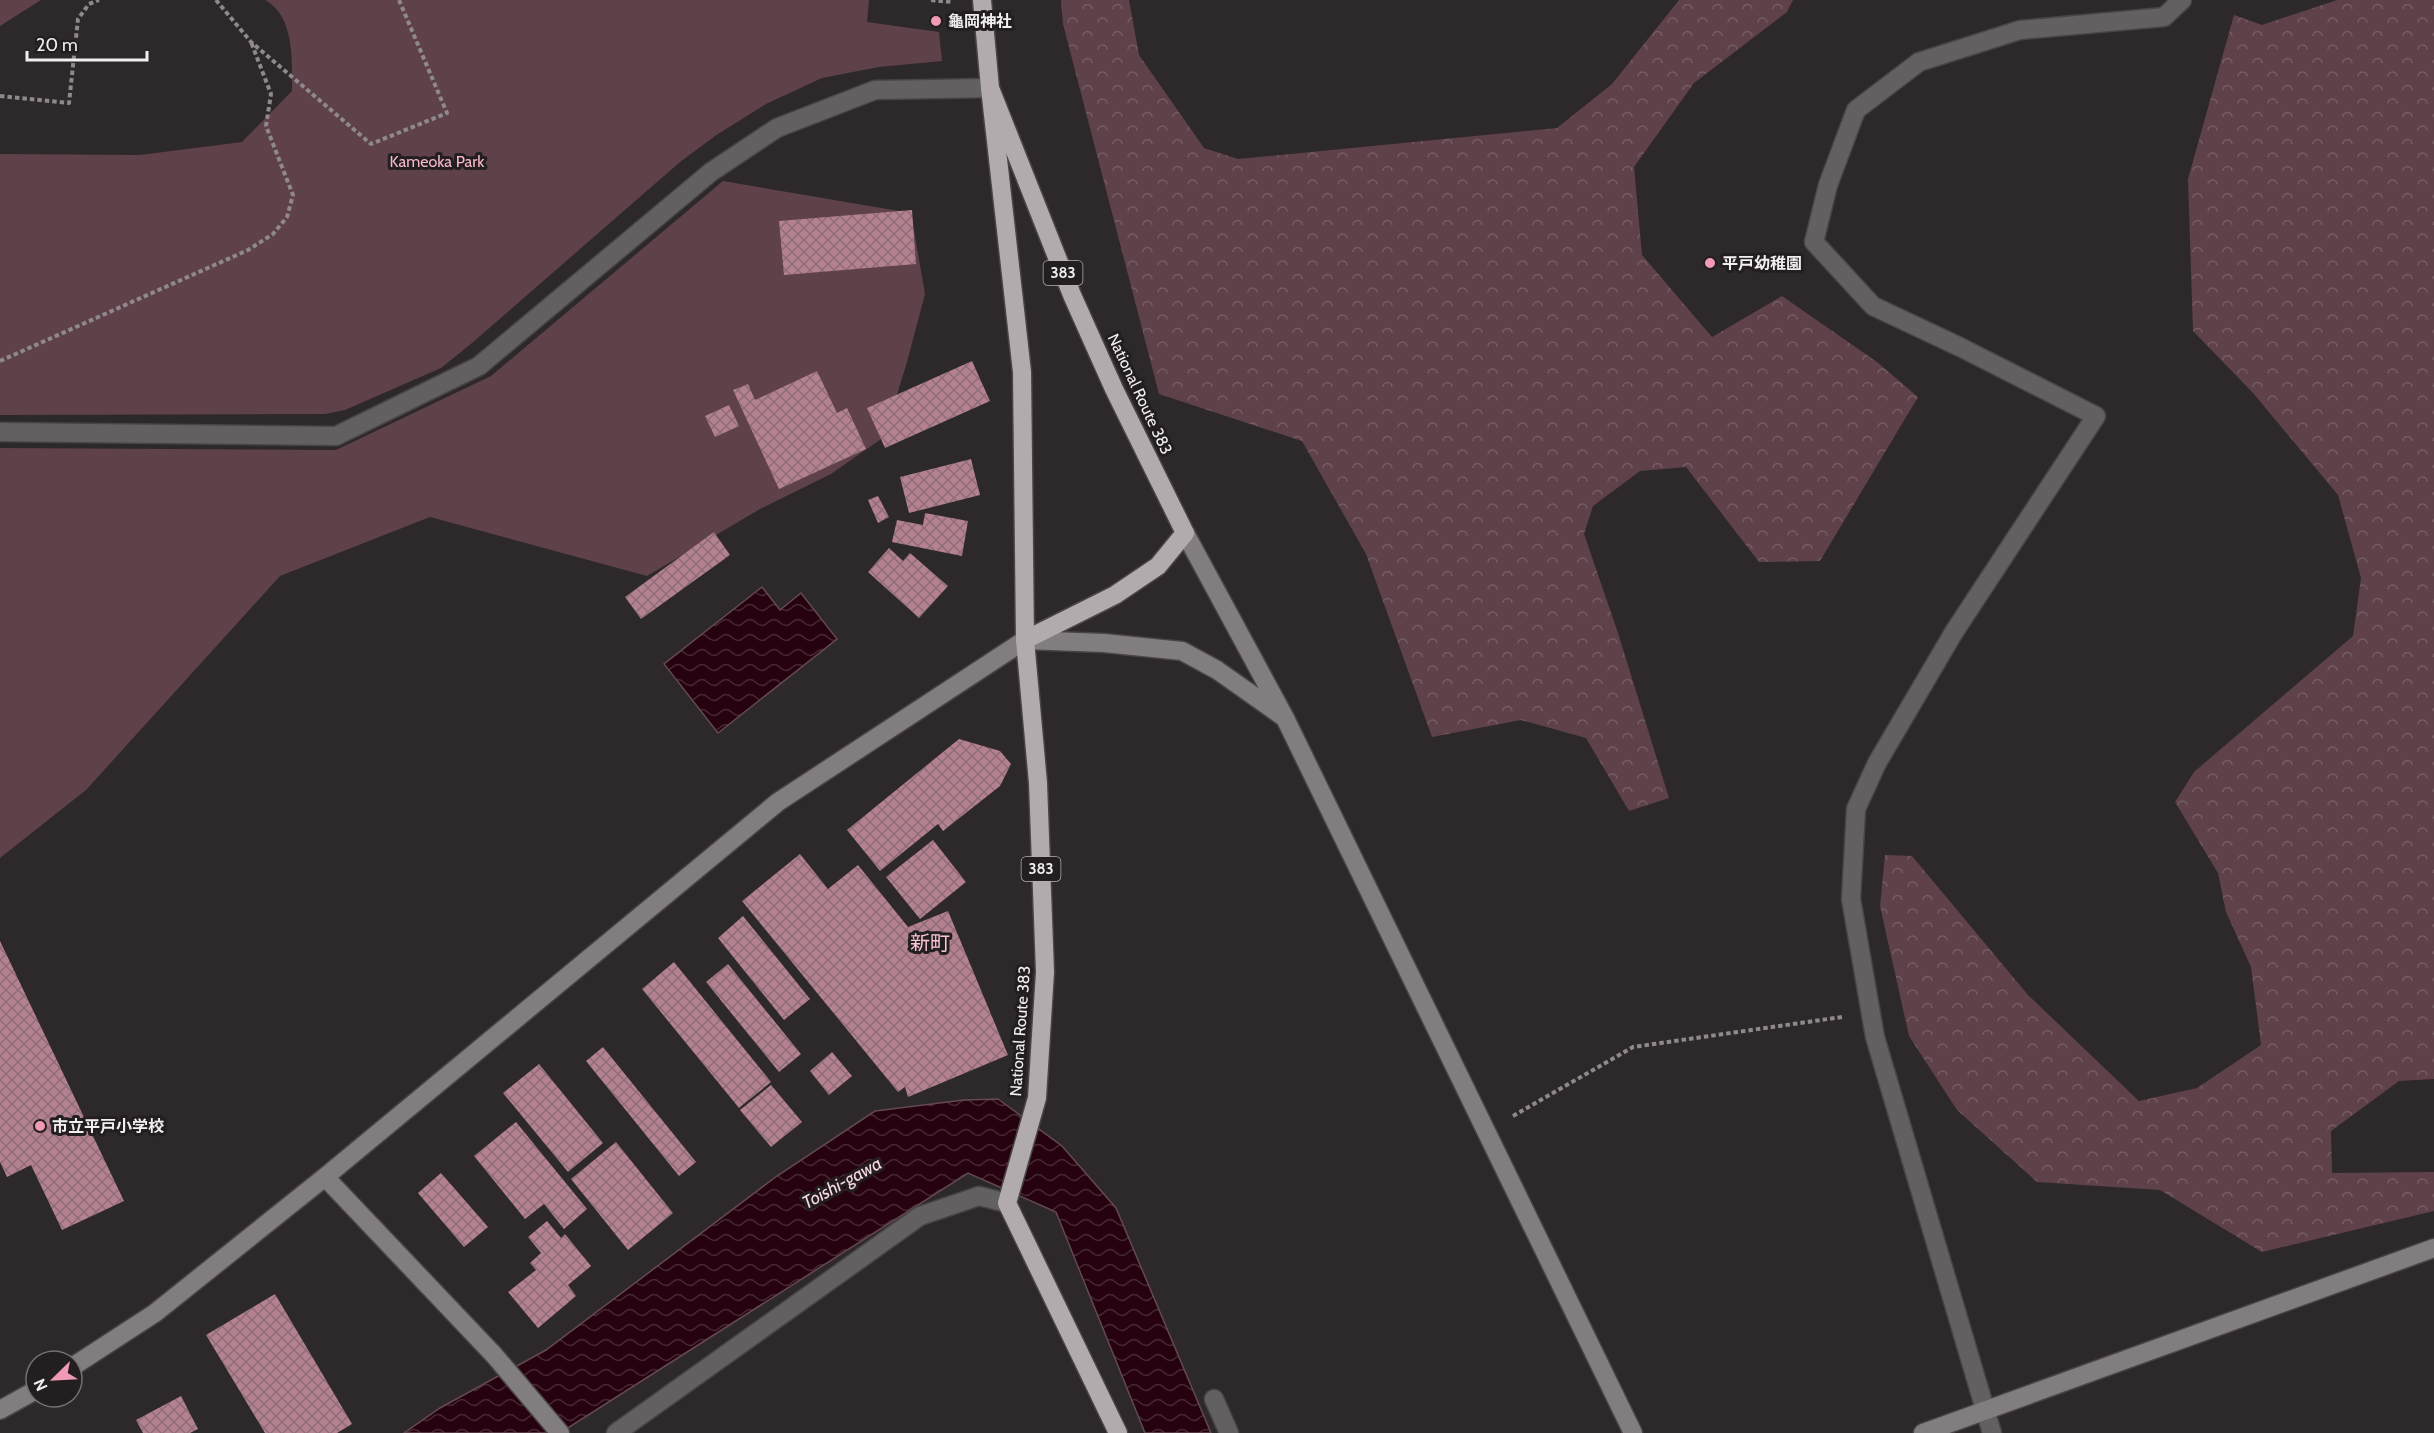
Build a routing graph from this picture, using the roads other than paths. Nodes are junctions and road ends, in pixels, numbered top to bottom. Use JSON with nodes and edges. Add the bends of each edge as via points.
{"nodes":[{"id":1,"x":982,"y":0,"type":"edge"},
{"id":2,"x":2182,"y":0,"type":"edge"},
{"id":3,"x":990,"y":88,"type":"junction"},
{"id":4,"x":0,"y":432,"type":"edge"},
{"id":5,"x":1185,"y":533,"type":"junction"},
{"id":6,"x":1025,"y":640,"type":"junction"},
{"id":7,"x":1285,"y":718,"type":"junction"},
{"id":8,"x":325,"y":1177,"type":"junction"},
{"id":9,"x":1007,"y":1203,"type":"junction"},
{"id":10,"x":2434,"y":1248,"type":"edge"},
{"id":11,"x":84,"y":1359,"type":"edge"},
{"id":12,"x":24,"y":1397,"type":"edge"},
{"id":13,"x":1214,"y":1399,"type":"dead end"},
{"id":14,"x":0,"y":1410,"type":"edge"},
{"id":15,"x":1984,"y":1412,"type":"junction"},
{"id":16,"x":560,"y":1433,"type":"edge"},
{"id":17,"x":616,"y":1433,"type":"edge"},
{"id":18,"x":1118,"y":1433,"type":"edge"},
{"id":19,"x":1229,"y":1433,"type":"edge"},
{"id":20,"x":1633,"y":1433,"type":"edge"},
{"id":21,"x":1923,"y":1433,"type":"edge"},
{"id":22,"x":1992,"y":1433,"type":"edge"}],
"edges":[{"from":1,"to":3,"type":"highway","name":"National Route 383","number":"383"},
{"from":2,"to":15,"type":"street","via":[[2164,17],[2020,30],[1919,62],[1856,110],[1828,185],[1814,242],[1873,306],[2096,416],[1954,632],[1877,763],[1856,809],[1851,899],[1875,1037]]},
{"from":3,"to":4,"type":"street","via":[[875,90],[777,128],[711,172],[479,366],[336,436]]},
{"from":3,"to":5,"type":"highway","name":"National Route 383","number":"383","via":[[1072,295]]},
{"from":3,"to":6,"type":"highway","name":"National Route 383","number":"383","via":[[1022,372]]},
{"from":5,"to":6,"type":"highway","via":[[1158,566],[1115,595]]},
{"from":5,"to":7,"type":"street"},
{"from":6,"to":7,"type":"street","via":[[1182,651]]},
{"from":6,"to":8,"type":"street","via":[[778,801]]},
{"from":6,"to":9,"type":"highway","name":"National Route 383","number":"383","via":[[1038,783],[1046,972],[1036,1098]]},
{"from":7,"to":20,"type":"street"},
{"from":8,"to":11,"type":"street","via":[[156,1313]]},
{"from":8,"to":16,"type":"street","via":[[494,1355]]},
{"from":9,"to":17,"type":"street","via":[[979,1196],[920,1216]]},
{"from":9,"to":18,"type":"highway"},
{"from":10,"to":15,"type":"street"},
{"from":12,"to":14,"type":"street"},
{"from":13,"to":19,"type":"street"},
{"from":15,"to":21,"type":"street"},
{"from":15,"to":22,"type":"street"}]}
